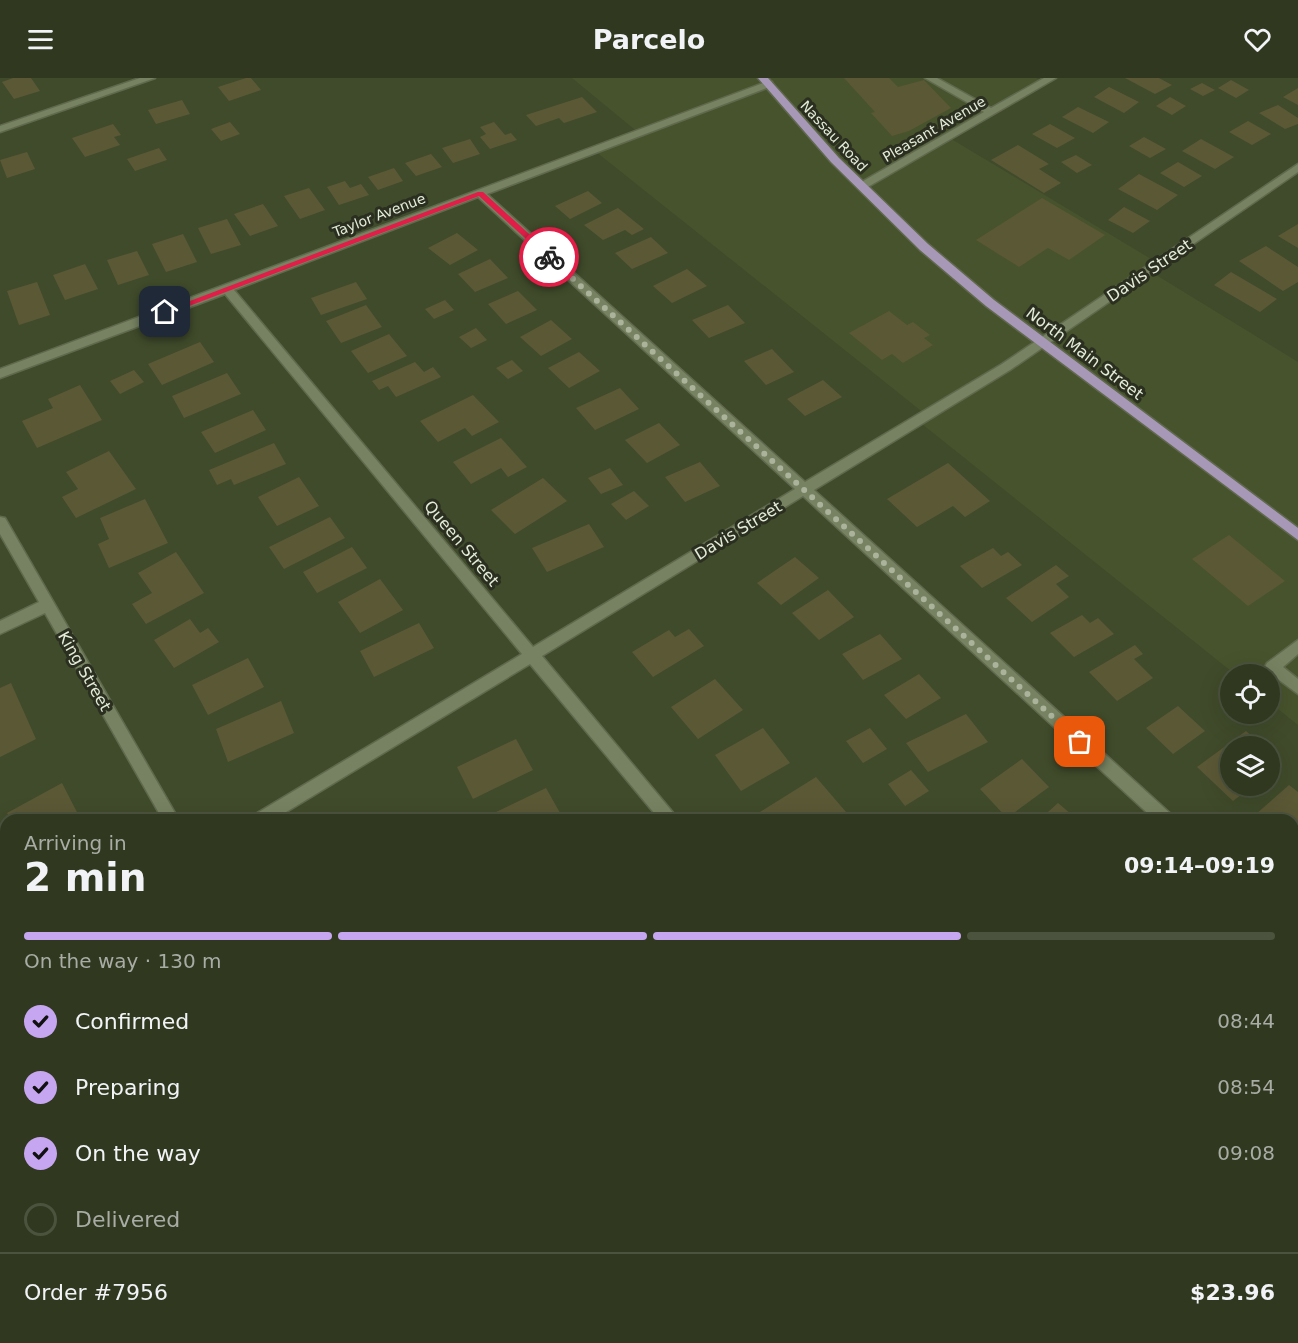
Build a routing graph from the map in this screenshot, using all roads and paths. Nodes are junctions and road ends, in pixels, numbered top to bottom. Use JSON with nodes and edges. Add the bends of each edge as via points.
{"nodes":[{"id":1,"x":150,"y":78,"type":"edge"},
{"id":2,"x":930,"y":78,"type":"edge"},
{"id":3,"x":1051,"y":78,"type":"edge"},
{"id":4,"x":766,"y":81,"type":"edge"},
{"id":5,"x":991,"y":112,"type":"junction"},
{"id":6,"x":0,"y":129,"type":"edge"},
{"id":7,"x":1298,"y":167,"type":"edge"},
{"id":8,"x":862,"y":186,"type":"junction"},
{"id":9,"x":480,"y":193,"type":"junction"},
{"id":10,"x":227,"y":289,"type":"junction"},
{"id":11,"x":1042,"y":341,"type":"junction"},
{"id":12,"x":0,"y":374,"type":"edge"},
{"id":13,"x":804,"y":489,"type":"junction"},
{"id":14,"x":0,"y":522,"type":"edge"},
{"id":15,"x":1298,"y":535,"type":"edge"},
{"id":16,"x":47,"y":605,"type":"junction"},
{"id":17,"x":0,"y":628,"type":"edge"},
{"id":18,"x":1298,"y":646,"type":"edge"},
{"id":19,"x":531,"y":655,"type":"junction"},
{"id":20,"x":1298,"y":688,"type":"edge"},
{"id":21,"x":168,"y":814,"type":"edge"},
{"id":22,"x":270,"y":814,"type":"edge"},
{"id":23,"x":664,"y":814,"type":"edge"},
{"id":24,"x":1159,"y":814,"type":"edge"}],
"edges":[{"from":1,"to":6,"type":"street"},
{"from":2,"to":5,"type":"street"},
{"from":3,"to":5,"type":"street","name":"Pleasant Avenue"},
{"from":4,"to":8,"type":"main road","name":"Nassau Road"},
{"from":4,"to":9,"type":"street","name":"Taylor Avenue"},
{"from":5,"to":8,"type":"street","name":"Pleasant Avenue"},
{"from":7,"to":11,"type":"street","name":"Davis Street"},
{"from":8,"to":11,"type":"main road","name":"North Main Street","via":[[924,247]]},
{"from":9,"to":10,"type":"street","name":"Taylor Avenue"},
{"from":9,"to":13,"type":"street"},
{"from":10,"to":12,"type":"street","name":"Taylor Avenue"},
{"from":10,"to":19,"type":"street","name":"Queen Street"},
{"from":11,"to":13,"type":"street","name":"Davis Street","via":[[1006,367]]},
{"from":11,"to":15,"type":"main road","name":"North Main Street"},
{"from":13,"to":19,"type":"street","name":"Davis Street"},
{"from":13,"to":24,"type":"street"},
{"from":14,"to":16,"type":"street","name":"King Street"},
{"from":16,"to":17,"type":"street"},
{"from":16,"to":21,"type":"street","name":"King Street"},
{"from":18,"to":20,"type":"street","via":[[1272,667]]},
{"from":19,"to":22,"type":"street","name":"Davis Street"},
{"from":19,"to":23,"type":"street","name":"Queen Street"}]}
